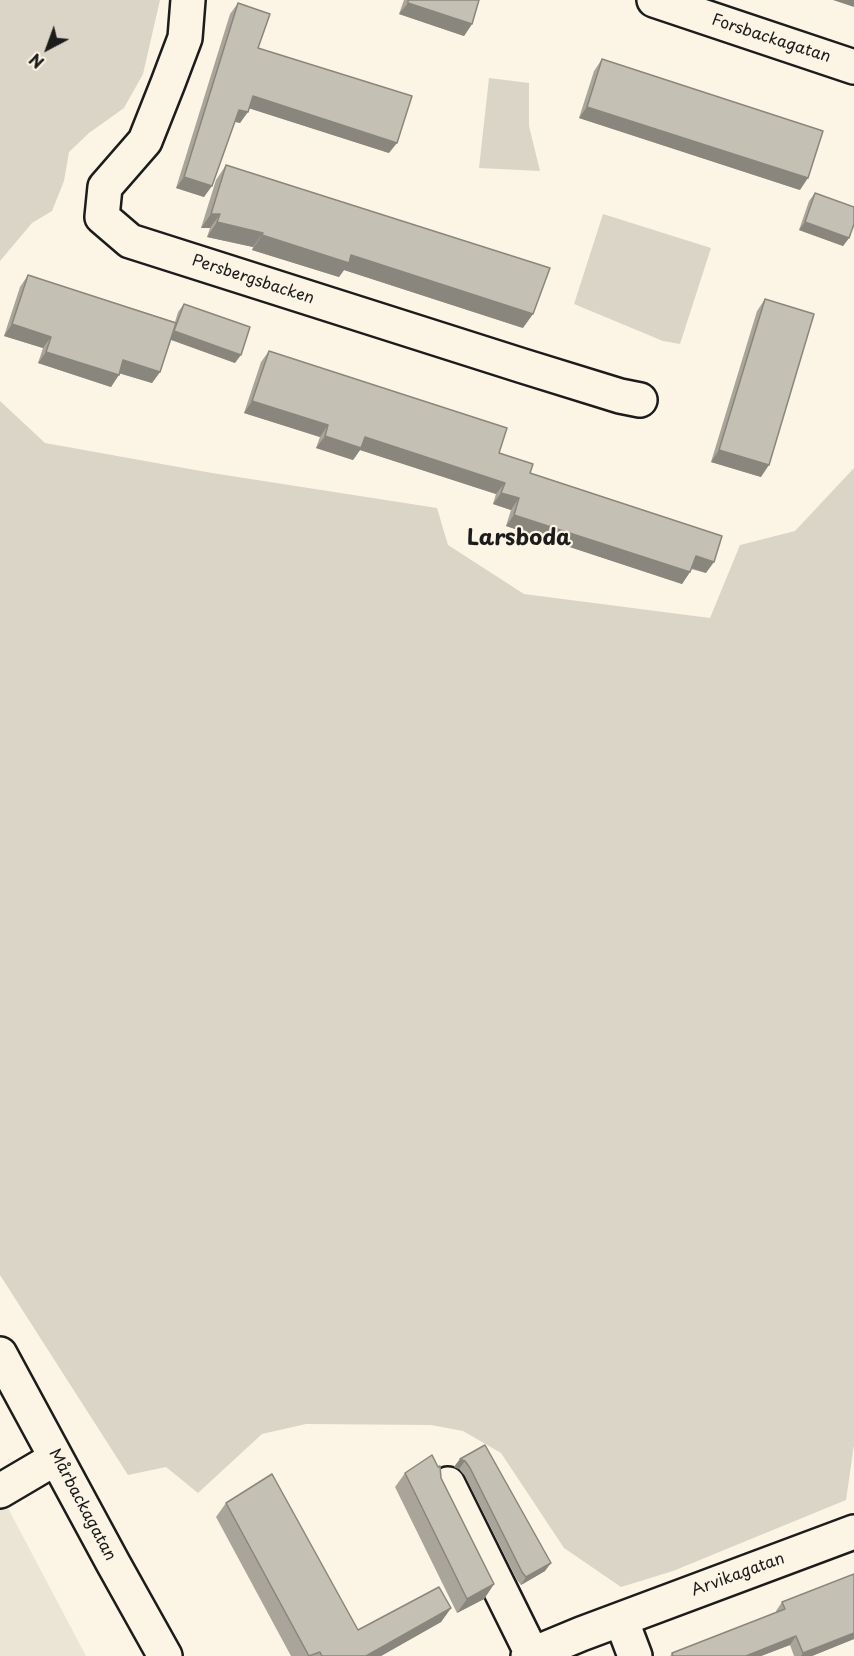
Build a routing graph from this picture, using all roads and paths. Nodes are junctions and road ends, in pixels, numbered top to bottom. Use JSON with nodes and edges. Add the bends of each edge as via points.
{"nodes":[{"id":1,"x":188,"y":0,"type":"edge"},
{"id":2,"x":654,"y":0,"type":"edge"},
{"id":3,"x":854,"y":67,"type":"edge"},
{"id":4,"x":640,"y":400,"type":"dead end"},
{"id":5,"x":0,"y":1354,"type":"edge"},
{"id":6,"x":56,"y":1458,"type":"junction"},
{"id":7,"x":448,"y":1484,"type":"dead end"},
{"id":8,"x":0,"y":1491,"type":"edge"},
{"id":9,"x":854,"y":1532,"type":"edge"},
{"id":10,"x":621,"y":1619,"type":"junction"},
{"id":11,"x":530,"y":1655,"type":"edge"},
{"id":12,"x":165,"y":1656,"type":"edge"},
{"id":13,"x":635,"y":1656,"type":"edge"}],
"edges":[{"from":1,"to":4,"type":"street","name":"Persbergsbacken","via":[[185,38],[145,141],[105,187],[102,217],[130,242]]},
{"from":2,"to":3,"type":"street","name":"Forsbackagatan"},
{"from":5,"to":6,"type":"street","name":"Mårbackagatan"},
{"from":6,"to":8,"type":"street"},
{"from":6,"to":12,"type":"street","name":"Mårbackagatan"},
{"from":7,"to":11,"type":"street"},
{"from":9,"to":10,"type":"street","name":"Arvikagatan"},
{"from":10,"to":11,"type":"street","name":"Arvikagatan"},
{"from":10,"to":13,"type":"street"}]}
